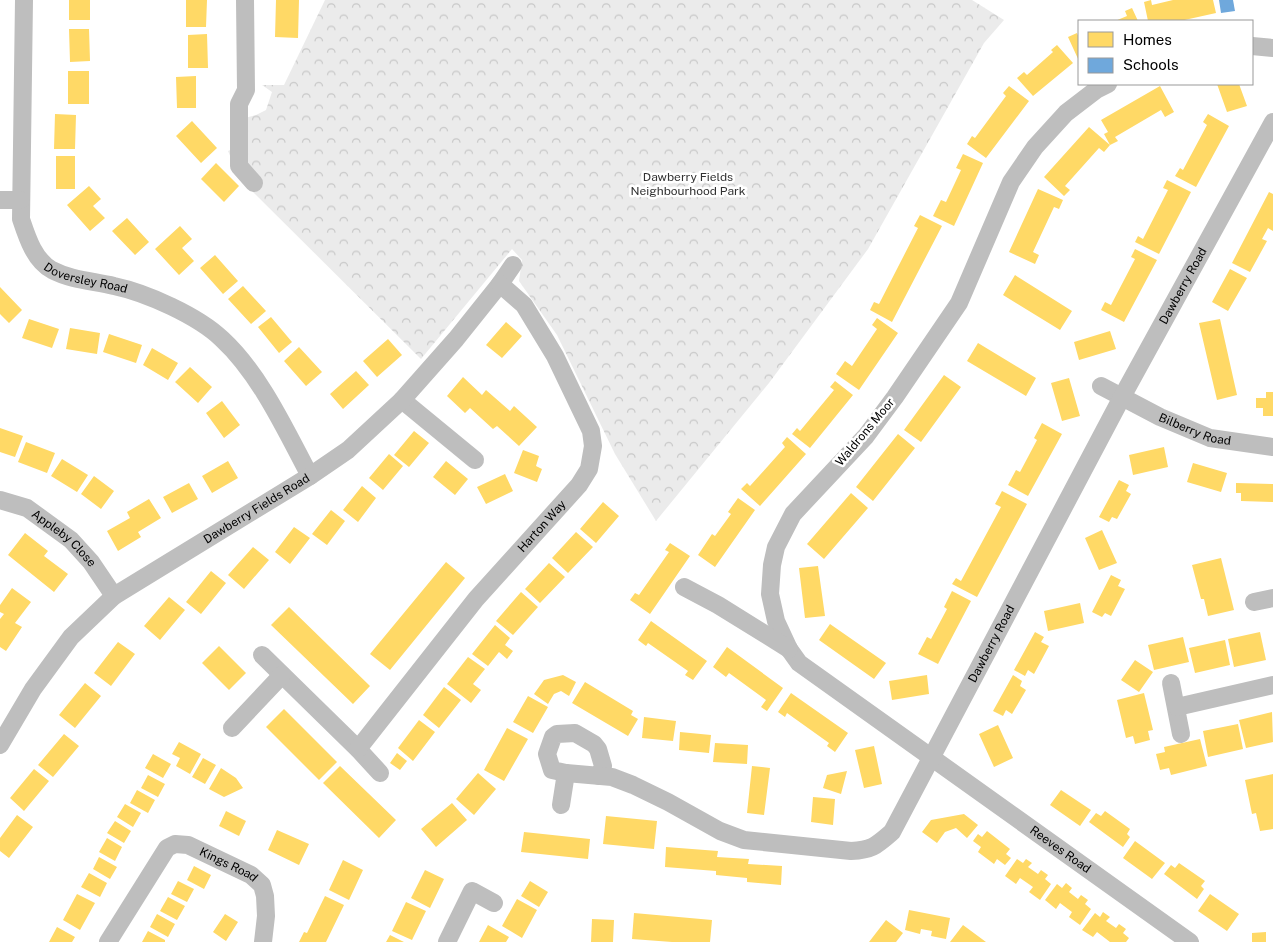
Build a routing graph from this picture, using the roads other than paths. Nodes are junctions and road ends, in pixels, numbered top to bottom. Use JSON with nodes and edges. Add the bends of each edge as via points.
{"nodes":[{"id":1,"x":24,"y":0,"type":"edge"},
{"id":2,"x":245,"y":0,"type":"edge"},
{"id":3,"x":1253,"y":46,"type":"edge"},
{"id":4,"x":1273,"y":48,"type":"edge"},
{"id":5,"x":1106,"y":85,"type":"edge"},
{"id":6,"x":1273,"y":122,"type":"edge"},
{"id":7,"x":254,"y":183,"type":"dead end"},
{"id":8,"x":0,"y":200,"type":"edge"},
{"id":9,"x":21,"y":200,"type":"junction"},
{"id":10,"x":512,"y":265,"type":"dead end"},
{"id":11,"x":500,"y":284,"type":"junction"},
{"id":12,"x":1102,"y":386,"type":"dead end"},
{"id":13,"x":1122,"y":396,"type":"junction"},
{"id":14,"x":402,"y":400,"type":"junction"},
{"id":15,"x":1273,"y":447,"type":"edge"},
{"id":16,"x":475,"y":460,"type":"dead end"},
{"id":17,"x":310,"y":476,"type":"junction"},
{"id":18,"x":0,"y":500,"type":"edge"},
{"id":19,"x":684,"y":587,"type":"dead end"},
{"id":20,"x":114,"y":596,"type":"junction"},
{"id":21,"x":1273,"y":598,"type":"edge"},
{"id":22,"x":1254,"y":602,"type":"dead end"},
{"id":23,"x":789,"y":649,"type":"junction"},
{"id":24,"x":262,"y":656,"type":"dead end"},
{"id":25,"x":282,"y":675,"type":"junction"},
{"id":26,"x":1171,"y":683,"type":"dead end"},
{"id":27,"x":1273,"y":685,"type":"edge"},
{"id":28,"x":1177,"y":707,"type":"junction"},
{"id":29,"x":232,"y":728,"type":"dead end"},
{"id":30,"x":1181,"y":734,"type":"dead end"},
{"id":31,"x":0,"y":745,"type":"edge"},
{"id":32,"x":358,"y":749,"type":"junction"},
{"id":33,"x":930,"y":758,"type":"junction"},
{"id":34,"x":380,"y":773,"type":"dead end"},
{"id":35,"x":566,"y":773,"type":"junction"},
{"id":36,"x":598,"y":776,"type":"junction"},
{"id":37,"x":561,"y":805,"type":"dead end"},
{"id":38,"x":494,"y":903,"type":"dead end"},
{"id":39,"x":108,"y":942,"type":"edge"},
{"id":40,"x":264,"y":942,"type":"edge"},
{"id":41,"x":447,"y":942,"type":"edge"},
{"id":42,"x":1190,"y":942,"type":"edge"}],
"edges":[{"from":1,"to":9,"type":"street","name":"Doversley Road"},
{"from":2,"to":7,"type":"street","via":[[246,90],[239,104],[239,166]]},
{"from":3,"to":4,"type":"street"},
{"from":5,"to":23,"type":"street","name":"Waldrons Moor","via":[[1066,113],[1035,147],[1011,182],[958,303],[866,436],[794,514],[776,547],[770,594],[776,621]]},
{"from":6,"to":13,"type":"street","name":"Dawberry Road"},
{"from":8,"to":9,"type":"street"},
{"from":9,"to":17,"type":"street","name":"Doversley Road","via":[[21,219],[29,245],[51,269],[76,279],[153,297],[222,338],[242,360],[273,406]]},
{"from":10,"to":11,"type":"street","name":"Dawberry Fields Road"},
{"from":11,"to":14,"type":"street","name":"Dawberry Fields Road"},
{"from":11,"to":32,"type":"street","name":"Harton Way","via":[[524,304],[555,356],[591,431],[593,446],[589,469],[579,486],[476,599]]},
{"from":12,"to":13,"type":"street","name":"Bilberry Road"},
{"from":13,"to":15,"type":"street","name":"Bilberry Road","via":[[1160,418],[1210,438]]},
{"from":13,"to":33,"type":"street","name":"Dawberry Road"},
{"from":14,"to":16,"type":"street"},
{"from":14,"to":17,"type":"street","name":"Dawberry Fields Road","via":[[348,450]]},
{"from":17,"to":20,"type":"street","name":"Dawberry Fields Road"},
{"from":18,"to":20,"type":"street","name":"Appleby Close","via":[[27,508],[71,540]]},
{"from":19,"to":23,"type":"street"},
{"from":20,"to":31,"type":"street","name":"Dawberry Fields Road","via":[[71,637],[33,689]]},
{"from":21,"to":22,"type":"street"},
{"from":23,"to":33,"type":"street","name":"Waldrons Moor","via":[[814,675]]},
{"from":24,"to":25,"type":"street"},
{"from":25,"to":29,"type":"street"},
{"from":25,"to":32,"type":"street"},
{"from":26,"to":28,"type":"street"},
{"from":27,"to":28,"type":"street"},
{"from":28,"to":30,"type":"street"},
{"from":32,"to":34,"type":"street"},
{"from":33,"to":36,"type":"street","name":"Dawberry Road","via":[[892,832],[866,850],[851,852],[744,840],[720,831],[633,785],[612,777]]},
{"from":33,"to":42,"type":"street","name":"Reeves Road"},
{"from":35,"to":36,"type":"street","name":"Dawberry Road"},
{"from":35,"to":36,"type":"street","via":[[552,770],[547,754],[553,737],[575,732],[598,749],[602,766]]},
{"from":35,"to":37,"type":"street"},
{"from":38,"to":41,"type":"street","via":[[472,891]]},
{"from":39,"to":40,"type":"street","name":"Kings Road","via":[[167,848],[175,844],[188,845],[251,874],[262,885],[266,916]]}]}
